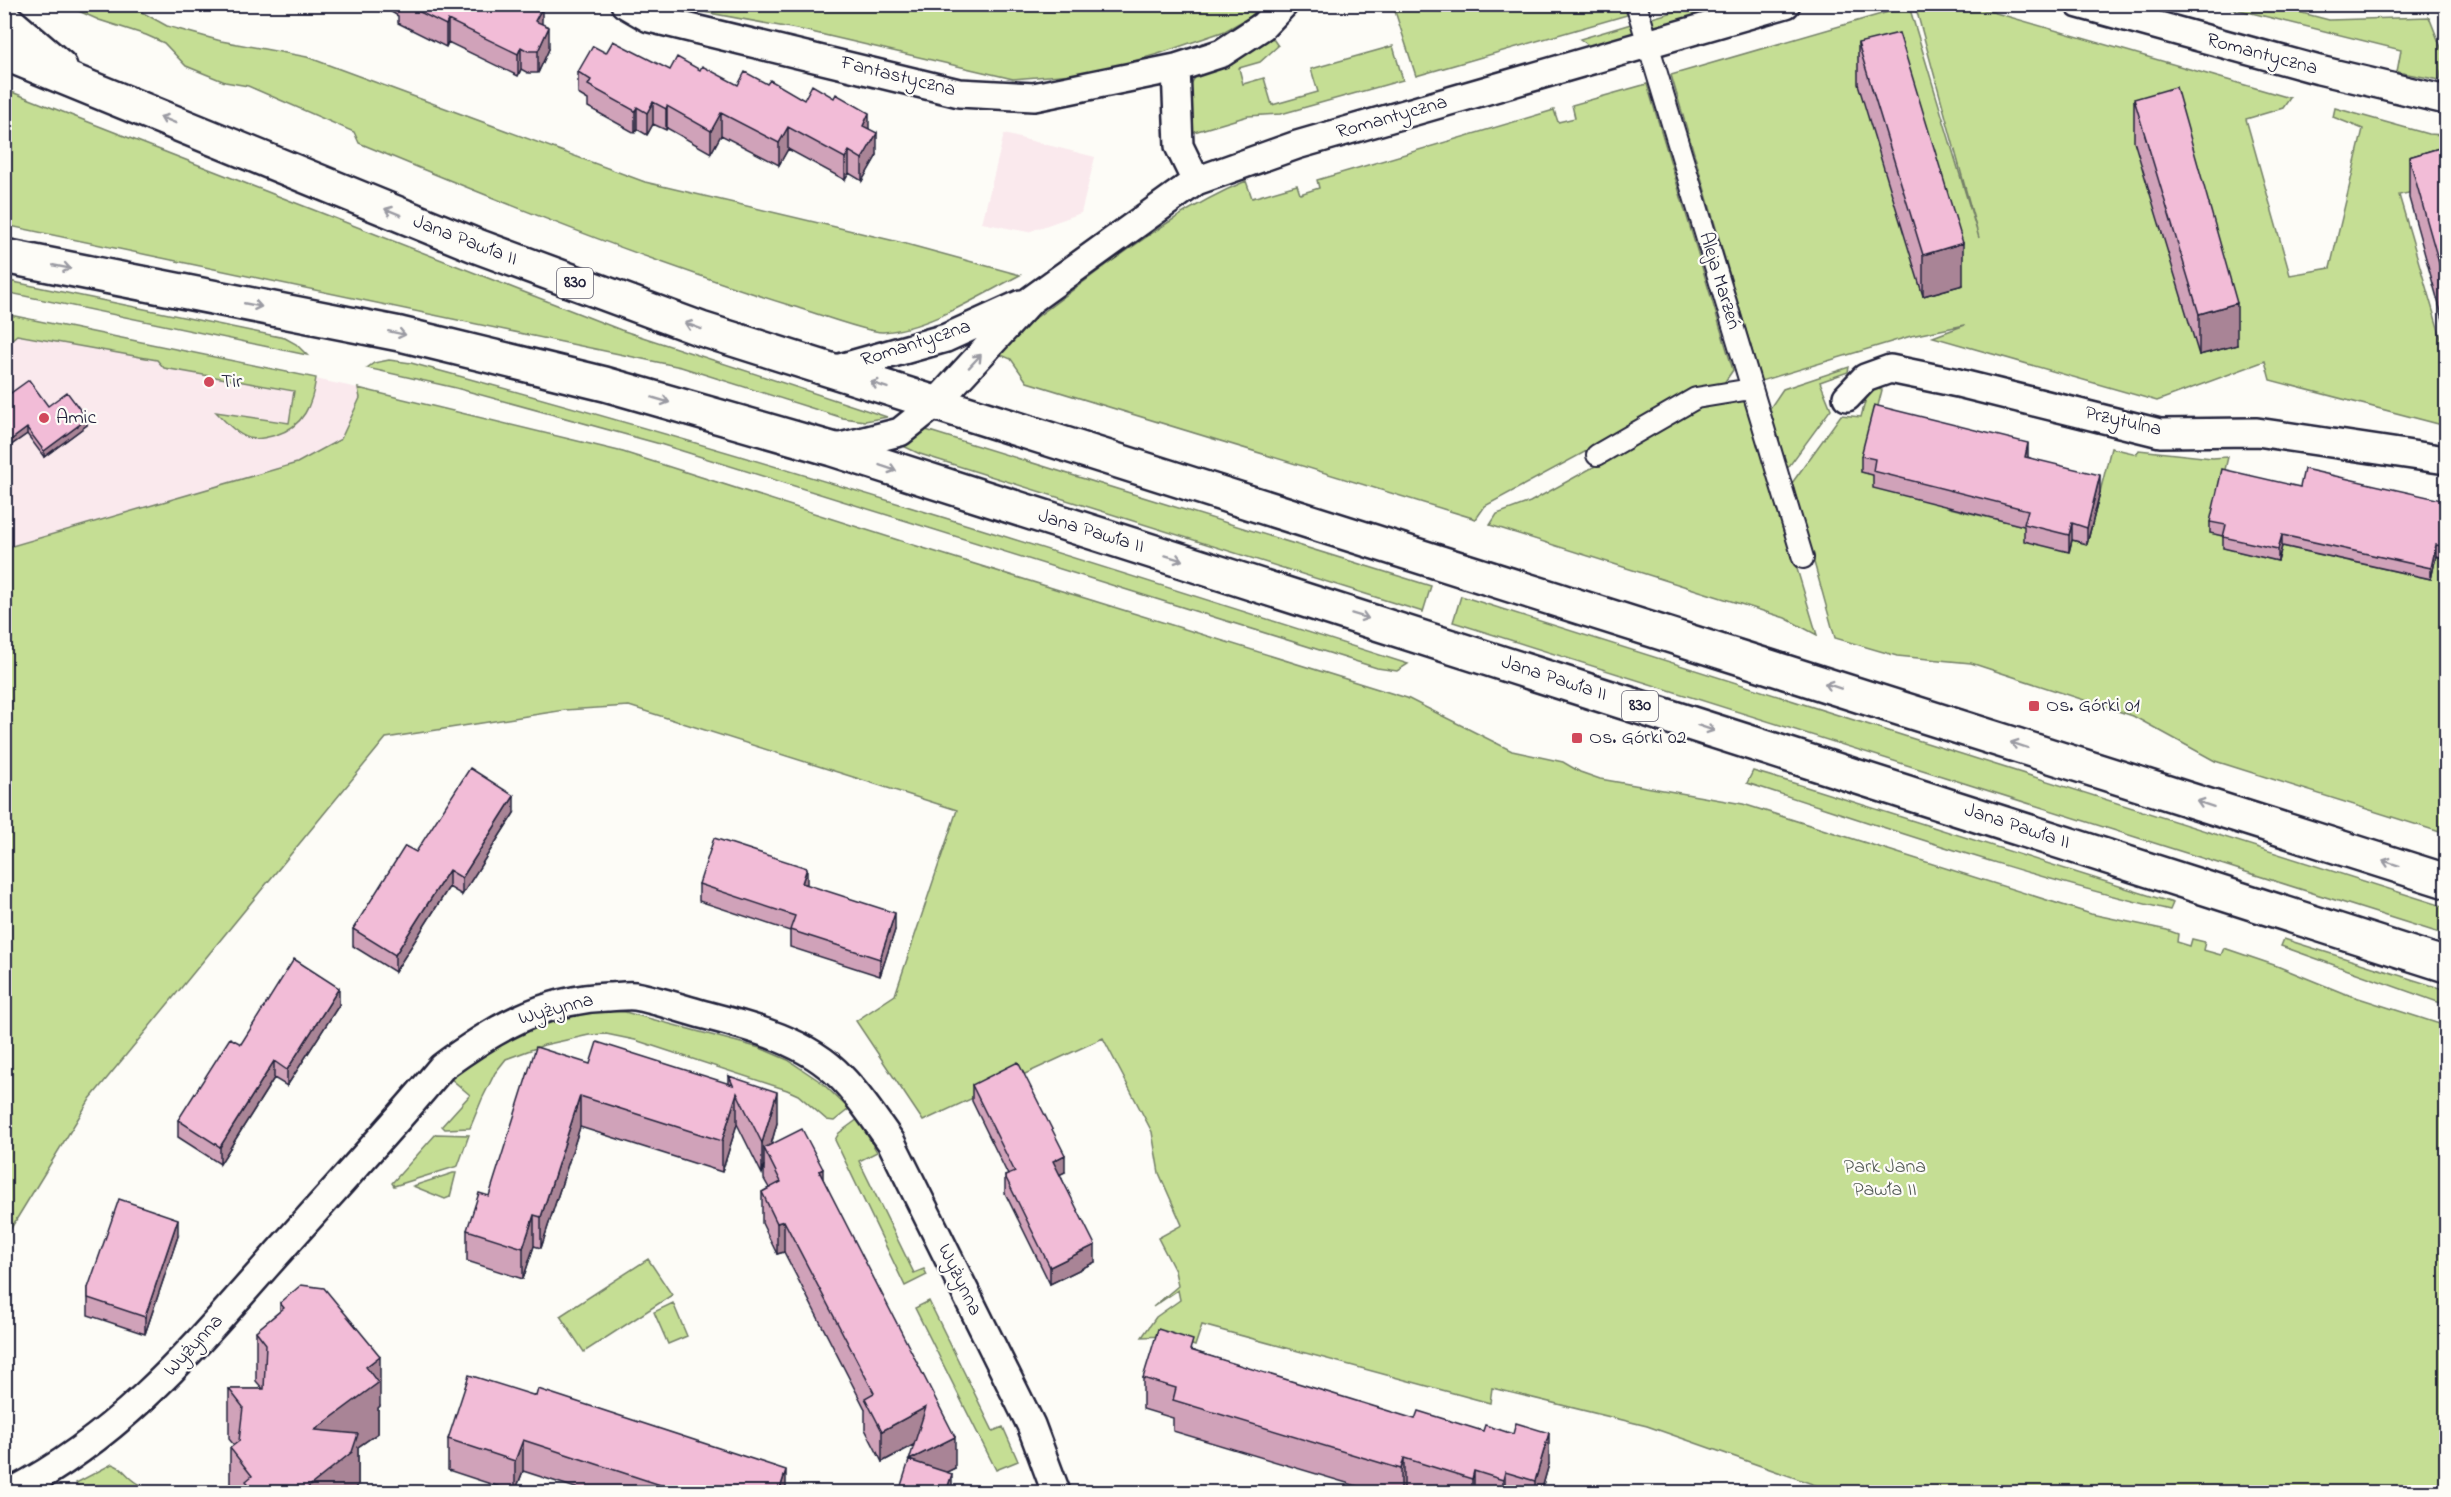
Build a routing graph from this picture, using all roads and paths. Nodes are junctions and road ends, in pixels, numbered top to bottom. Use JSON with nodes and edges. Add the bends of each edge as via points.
{"nodes":[{"id":1,"x":625,"y":4,"type":"edge"},
{"id":2,"x":1284,"y":4,"type":"edge"},
{"id":3,"x":1636,"y":4,"type":"edge"},
{"id":4,"x":1786,"y":4,"type":"edge"},
{"id":5,"x":2079,"y":4,"type":"edge"},
{"id":6,"x":4,"y":19,"type":"edge"},
{"id":7,"x":1648,"y":45,"type":"junction"},
{"id":8,"x":4,"y":54,"type":"edge"},
{"id":9,"x":1176,"y":68,"type":"junction"},
{"id":10,"x":82,"y":85,"type":"junction"},
{"id":11,"x":2446,"y":99,"type":"edge"},
{"id":12,"x":1196,"y":181,"type":"junction"},
{"id":13,"x":4,"y":256,"type":"edge"},
{"id":14,"x":1030,"y":300,"type":"junction"},
{"id":15,"x":833,"y":370,"type":"junction"},
{"id":16,"x":1751,"y":389,"type":"junction"},
{"id":17,"x":1847,"y":397,"type":"dead end"},
{"id":18,"x":935,"y":404,"type":"junction"},
{"id":19,"x":832,"y":449,"type":"junction"},
{"id":20,"x":1597,"y":455,"type":"dead end"},
{"id":21,"x":2446,"y":460,"type":"edge"},
{"id":22,"x":1803,"y":558,"type":"dead end"},
{"id":23,"x":2446,"y":881,"type":"edge"},
{"id":24,"x":2446,"y":965,"type":"edge"},
{"id":25,"x":12,"y":1492,"type":"edge"},
{"id":26,"x":1056,"y":1492,"type":"edge"}],
"edges":[{"from":1,"to":9,"type":"street","name":"Fantastyczna","via":[[649,18],[959,93],[1034,97]]},
{"from":2,"to":9,"type":"street","name":"Fantastyczna","via":[[1263,26],[1222,53]]},
{"from":3,"to":7,"type":"street","name":"Aleja Marzeń"},
{"from":4,"to":7,"type":"street","name":"Romantyczna"},
{"from":5,"to":11,"type":"street","name":"Romantyczna","via":[[2319,70]]},
{"from":6,"to":10,"type":"main road"},
{"from":7,"to":12,"type":"street","name":"Romantyczna","via":[[1297,146]]},
{"from":7,"to":16,"type":"street","name":"Aleja Marzeń"},
{"from":8,"to":10,"type":"main road","name":"Jana Pawła II","number":"830"},
{"from":9,"to":12,"type":"street","via":[[1179,146]]},
{"from":15,"to":10,"type":"main road","name":"Jana Pawła II","number":"830","one_way":true,"via":[[701,329],[477,246]]},
{"from":12,"to":14,"type":"street","name":"Romantyczna"},
{"from":13,"to":19,"type":"main road","name":"Jana Pawła II","number":"830","one_way":true,"via":[[400,334],[605,384]]},
{"from":14,"to":15,"type":"street","name":"Romantyczna","via":[[946,338]]},
{"from":18,"to":14,"type":"street","name":"Romantyczna","one_way":true},
{"from":18,"to":15,"type":"main road","name":"Jana Pawła II","number":"830","one_way":true},
{"from":16,"to":20,"type":"street","via":[[1696,398]]},
{"from":16,"to":22,"type":"street","name":"Aleja Marzeń"},
{"from":17,"to":21,"type":"street","name":"Przytulna","via":[[1865,378],[1890,369],[2160,433],[2257,432]]},
{"from":18,"to":19,"type":"street","via":[[900,432]]},
{"from":23,"to":18,"type":"main road","name":"Jana Pawła II","number":"830","one_way":true},
{"from":19,"to":24,"type":"main road","name":"Jana Pawła II","number":"830","one_way":true},
{"from":25,"to":26,"type":"street","name":"Wyżynna","via":[[92,1442],[140,1403],[204,1337],[442,1067],[478,1040],[520,1017],[588,998],[633,996],[771,1035],[811,1054],[841,1077],[891,1142],[1031,1425]]}]}
